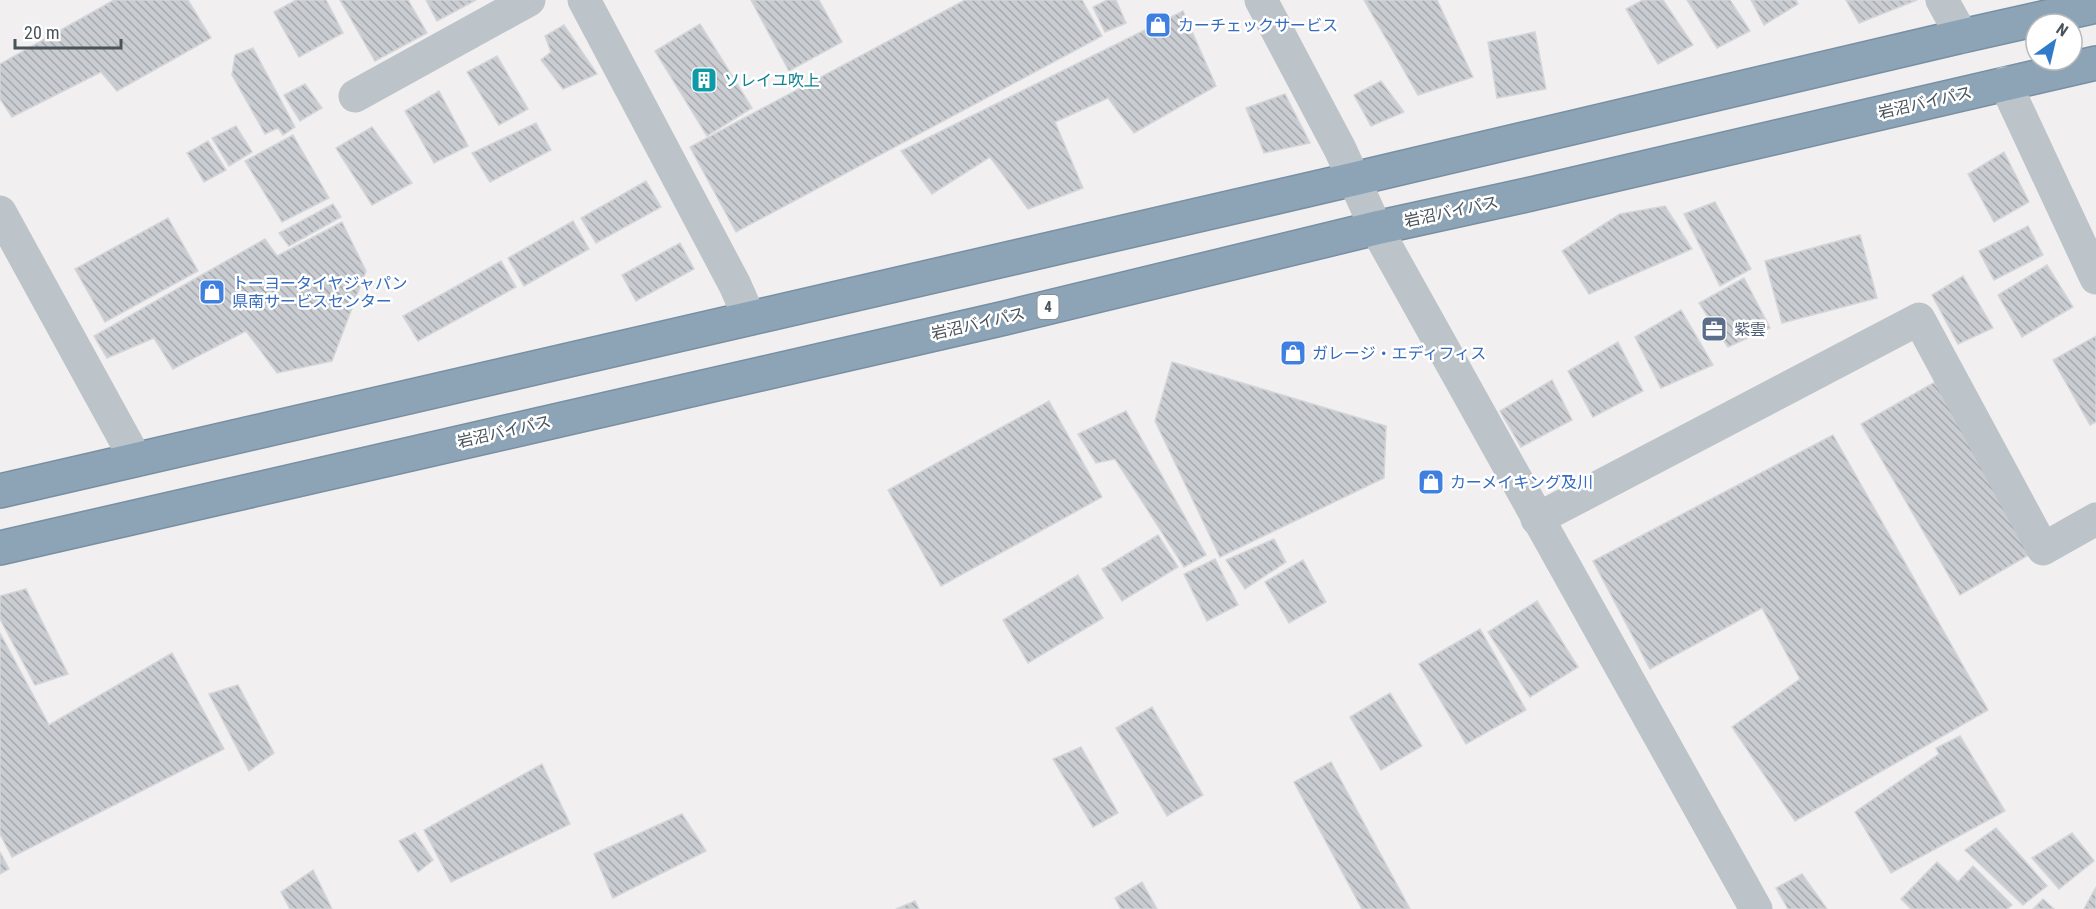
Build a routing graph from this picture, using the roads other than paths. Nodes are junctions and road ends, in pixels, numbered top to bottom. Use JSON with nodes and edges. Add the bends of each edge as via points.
{"nodes":[{"id":1,"x":529,"y":0,"type":"edge"},
{"id":2,"x":584,"y":0,"type":"edge"},
{"id":3,"x":1261,"y":0,"type":"edge"},
{"id":4,"x":1942,"y":0,"type":"edge"},
{"id":5,"x":2096,"y":6,"type":"edge"},
{"id":6,"x":1962,"y":36,"type":"junction"},
{"id":7,"x":2096,"y":63,"type":"edge"},
{"id":8,"x":2005,"y":83,"type":"junction"},
{"id":9,"x":355,"y":96,"type":"dead end"},
{"id":10,"x":1353,"y":179,"type":"junction"},
{"id":11,"x":0,"y":212,"type":"edge"},
{"id":12,"x":1376,"y":228,"type":"junction"},
{"id":13,"x":2096,"y":278,"type":"edge"},
{"id":14,"x":750,"y":317,"type":"junction"},
{"id":15,"x":135,"y":458,"type":"junction"},
{"id":16,"x":0,"y":491,"type":"edge"},
{"id":17,"x":1537,"y":519,"type":"junction"},
{"id":18,"x":2096,"y":519,"type":"edge"},
{"id":19,"x":0,"y":548,"type":"edge"},
{"id":20,"x":1756,"y":909,"type":"edge"}],
"edges":[{"from":1,"to":9,"type":"street"},
{"from":2,"to":14,"type":"street"},
{"from":3,"to":10,"type":"street"},
{"from":4,"to":6,"type":"street"},
{"from":5,"to":6,"type":"highway"},
{"from":6,"to":10,"type":"highway"},
{"from":7,"to":8,"type":"highway","name":"岩沼バイパス","number":"4"},
{"from":8,"to":12,"type":"highway","name":"岩沼バイパス","number":"4"},
{"from":8,"to":13,"type":"street"},
{"from":10,"to":12,"type":"street"},
{"from":10,"to":14,"type":"highway"},
{"from":11,"to":15,"type":"street"},
{"from":12,"to":17,"type":"street"},
{"from":12,"to":19,"type":"highway","name":"岩沼バイパス","number":"4","via":[[1005,318]]},
{"from":14,"to":15,"type":"highway"},
{"from":15,"to":16,"type":"highway"},
{"from":17,"to":18,"type":"street","via":[[1919,319],[2043,549]]},
{"from":17,"to":20,"type":"street"}]}
